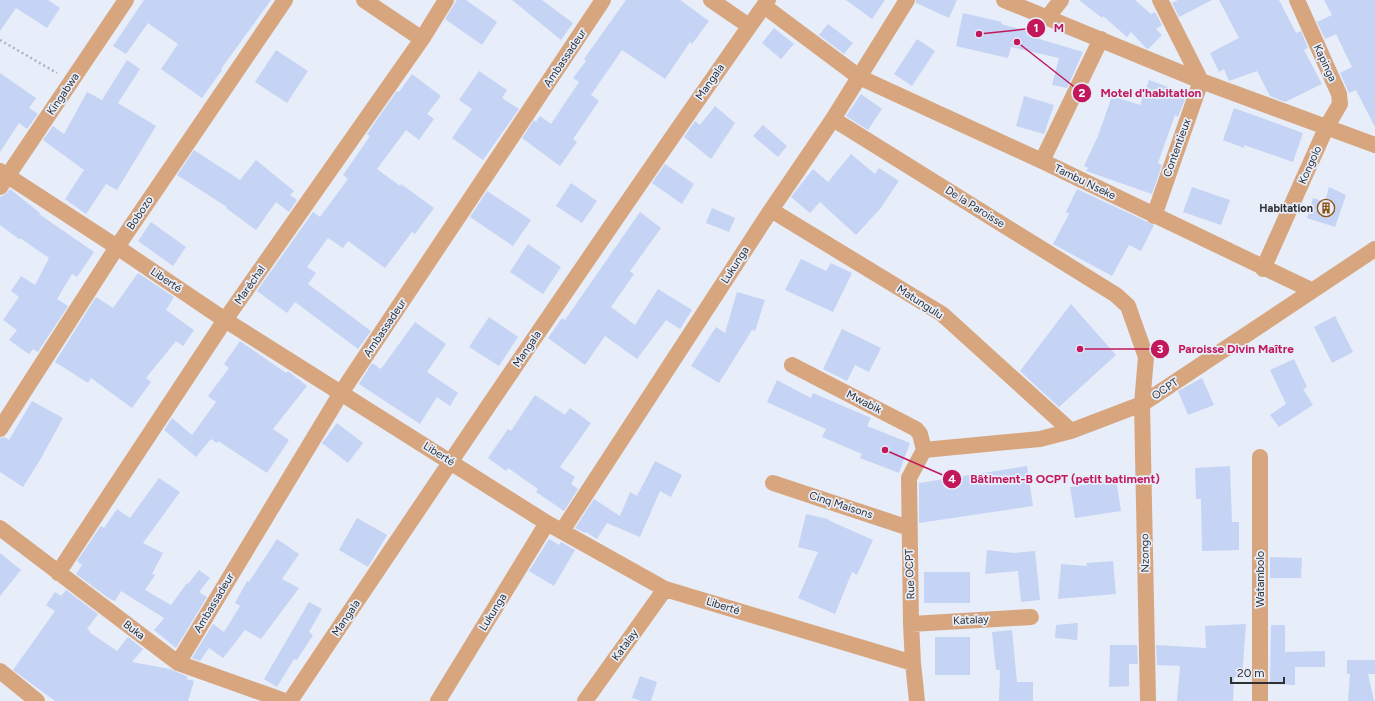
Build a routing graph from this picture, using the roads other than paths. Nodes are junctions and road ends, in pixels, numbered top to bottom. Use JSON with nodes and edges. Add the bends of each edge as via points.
{"nodes":[{"id":1,"x":126,"y":0,"type":"edge"},
{"id":2,"x":285,"y":0,"type":"edge"},
{"id":3,"x":364,"y":0,"type":"edge"},
{"id":4,"x":446,"y":0,"type":"edge"},
{"id":5,"x":603,"y":0,"type":"edge"},
{"id":6,"x":711,"y":0,"type":"edge"},
{"id":7,"x":907,"y":0,"type":"edge"},
{"id":8,"x":1004,"y":0,"type":"edge"},
{"id":9,"x":1061,"y":0,"type":"edge"},
{"id":10,"x":1160,"y":0,"type":"edge"},
{"id":11,"x":1296,"y":0,"type":"edge"},
{"id":12,"x":766,"y":3,"type":"edge"},
{"id":13,"x":1047,"y":18,"type":"junction"},
{"id":14,"x":750,"y":26,"type":"junction"},
{"id":15,"x":422,"y":39,"type":"junction"},
{"id":16,"x":1101,"y":39,"type":"junction"},
{"id":17,"x":859,"y":77,"type":"junction"},
{"id":18,"x":1201,"y":81,"type":"junction"},
{"id":19,"x":833,"y":119,"type":"junction"},
{"id":20,"x":1327,"y":126,"type":"junction"},
{"id":21,"x":1375,"y":145,"type":"edge"},
{"id":22,"x":1042,"y":161,"type":"junction"},
{"id":23,"x":3,"y":178,"type":"edge"},
{"id":24,"x":771,"y":210,"type":"junction"},
{"id":25,"x":1154,"y":216,"type":"junction"},
{"id":26,"x":117,"y":247,"type":"junction"},
{"id":27,"x":1375,"y":249,"type":"edge"},
{"id":28,"x":1263,"y":269,"type":"junction"},
{"id":29,"x":1311,"y":290,"type":"junction"},
{"id":30,"x":225,"y":320,"type":"junction"},
{"id":31,"x":792,"y":365,"type":"dead end"},
{"id":32,"x":341,"y":393,"type":"junction"},
{"id":33,"x":1142,"y":404,"type":"junction"},
{"id":34,"x":0,"y":429,"type":"edge"},
{"id":35,"x":1071,"y":431,"type":"junction"},
{"id":36,"x":924,"y":450,"type":"junction"},
{"id":37,"x":1260,"y":457,"type":"dead end"},
{"id":38,"x":450,"y":461,"type":"junction"},
{"id":39,"x":773,"y":483,"type":"dead end"},
{"id":40,"x":547,"y":523,"type":"junction"},
{"id":41,"x":0,"y":528,"type":"edge"},
{"id":42,"x":909,"y":528,"type":"junction"},
{"id":43,"x":562,"y":531,"type":"junction"},
{"id":44,"x":58,"y":572,"type":"junction"},
{"id":45,"x":665,"y":589,"type":"junction"},
{"id":46,"x":1031,"y":617,"type":"dead end"},
{"id":47,"x":911,"y":624,"type":"junction"},
{"id":48,"x":178,"y":663,"type":"junction"},
{"id":49,"x":913,"y":663,"type":"junction"},
{"id":50,"x":0,"y":671,"type":"edge"},
{"id":51,"x":36,"y":701,"type":"edge"},
{"id":52,"x":285,"y":701,"type":"edge"},
{"id":53,"x":290,"y":701,"type":"edge"},
{"id":54,"x":438,"y":701,"type":"edge"},
{"id":55,"x":585,"y":701,"type":"edge"},
{"id":56,"x":917,"y":701,"type":"edge"},
{"id":57,"x":1148,"y":701,"type":"edge"},
{"id":58,"x":1260,"y":701,"type":"edge"}],
"edges":[{"from":1,"to":23,"type":"street","name":"Kingabwa"},
{"from":2,"to":26,"type":"street","name":"Bobozo"},
{"from":3,"to":15,"type":"street"},
{"from":4,"to":15,"type":"street","name":"Maréchal"},
{"from":5,"to":32,"type":"street","name":"Ambassadeur"},
{"from":6,"to":14,"type":"street"},
{"from":7,"to":17,"type":"street","name":"Lukunga"},
{"from":8,"to":13,"type":"street"},
{"from":9,"to":13,"type":"street"},
{"from":10,"to":18,"type":"street"},
{"from":11,"to":20,"type":"street","name":"Kapinga","via":[[1339,94],[1340,104]]},
{"from":12,"to":14,"type":"street","name":"Mangala"},
{"from":12,"to":17,"type":"street","name":"Tambu Nseke"},
{"from":13,"to":16,"type":"street"},
{"from":14,"to":38,"type":"street","name":"Mangala"},
{"from":15,"to":30,"type":"street","name":"Maréchal"},
{"from":16,"to":18,"type":"street"},
{"from":16,"to":22,"type":"street"},
{"from":17,"to":19,"type":"street","name":"Lukunga"},
{"from":17,"to":22,"type":"street","name":"Tambu Nseke"},
{"from":18,"to":20,"type":"street"},
{"from":18,"to":25,"type":"street","name":"Contentieux"},
{"from":19,"to":24,"type":"street","name":"Lukunga"},
{"from":19,"to":33,"type":"street","name":"De la Paroisse","via":[[1116,295],[1128,306],[1146,357]]},
{"from":20,"to":21,"type":"street"},
{"from":20,"to":28,"type":"street","name":"Kongolo"},
{"from":22,"to":25,"type":"street","name":"Tambu Nseke"},
{"from":23,"to":26,"type":"street","name":"Liberté"},
{"from":24,"to":35,"type":"street","name":"Matungulu","via":[[942,314]]},
{"from":24,"to":43,"type":"street","name":"Lukunga"},
{"from":25,"to":28,"type":"street","name":"Tambu Nseke"},
{"from":26,"to":30,"type":"street","name":"Liberté"},
{"from":26,"to":34,"type":"street","name":"Bobozo"},
{"from":27,"to":29,"type":"street","name":"OCPT"},
{"from":28,"to":29,"type":"street","name":"Tambu Nseke"},
{"from":29,"to":33,"type":"street","name":"OCPT"},
{"from":30,"to":32,"type":"street","name":"Liberté"},
{"from":30,"to":44,"type":"street","name":"Maréchal"},
{"from":31,"to":36,"type":"street","name":"Mwabik","via":[[916,429]]},
{"from":32,"to":38,"type":"street","name":"Liberté"},
{"from":32,"to":48,"type":"street","name":"Ambassadeur"},
{"from":33,"to":35,"type":"street","name":"OCPT"},
{"from":33,"to":57,"type":"street","name":"Nzongo"},
{"from":35,"to":36,"type":"street","name":"OCPT","via":[[1040,439]]},
{"from":36,"to":42,"type":"street","name":"Rue OCPT","via":[[909,478]]},
{"from":37,"to":58,"type":"street","name":"Watambolo"},
{"from":38,"to":40,"type":"street","name":"Liberté"},
{"from":38,"to":53,"type":"street","name":"Mangala"},
{"from":39,"to":42,"type":"street","name":"Cinq Maisons"},
{"from":40,"to":43,"type":"street","name":"Liberté"},
{"from":40,"to":54,"type":"street","name":"Lukunga"},
{"from":41,"to":44,"type":"street","name":"Buka"},
{"from":42,"to":47,"type":"street","name":"Rue OCPT"},
{"from":43,"to":45,"type":"street","name":"Liberté"},
{"from":44,"to":48,"type":"street","name":"Buka"},
{"from":45,"to":49,"type":"street","name":"Liberté"},
{"from":45,"to":55,"type":"street","name":"Katalay"},
{"from":46,"to":47,"type":"street","name":"Katalay"},
{"from":47,"to":49,"type":"street","name":"Rue OCPT"},
{"from":48,"to":52,"type":"street","name":"Buka"},
{"from":49,"to":56,"type":"street","name":"Rue OCPT"},
{"from":50,"to":51,"type":"street"}]}
